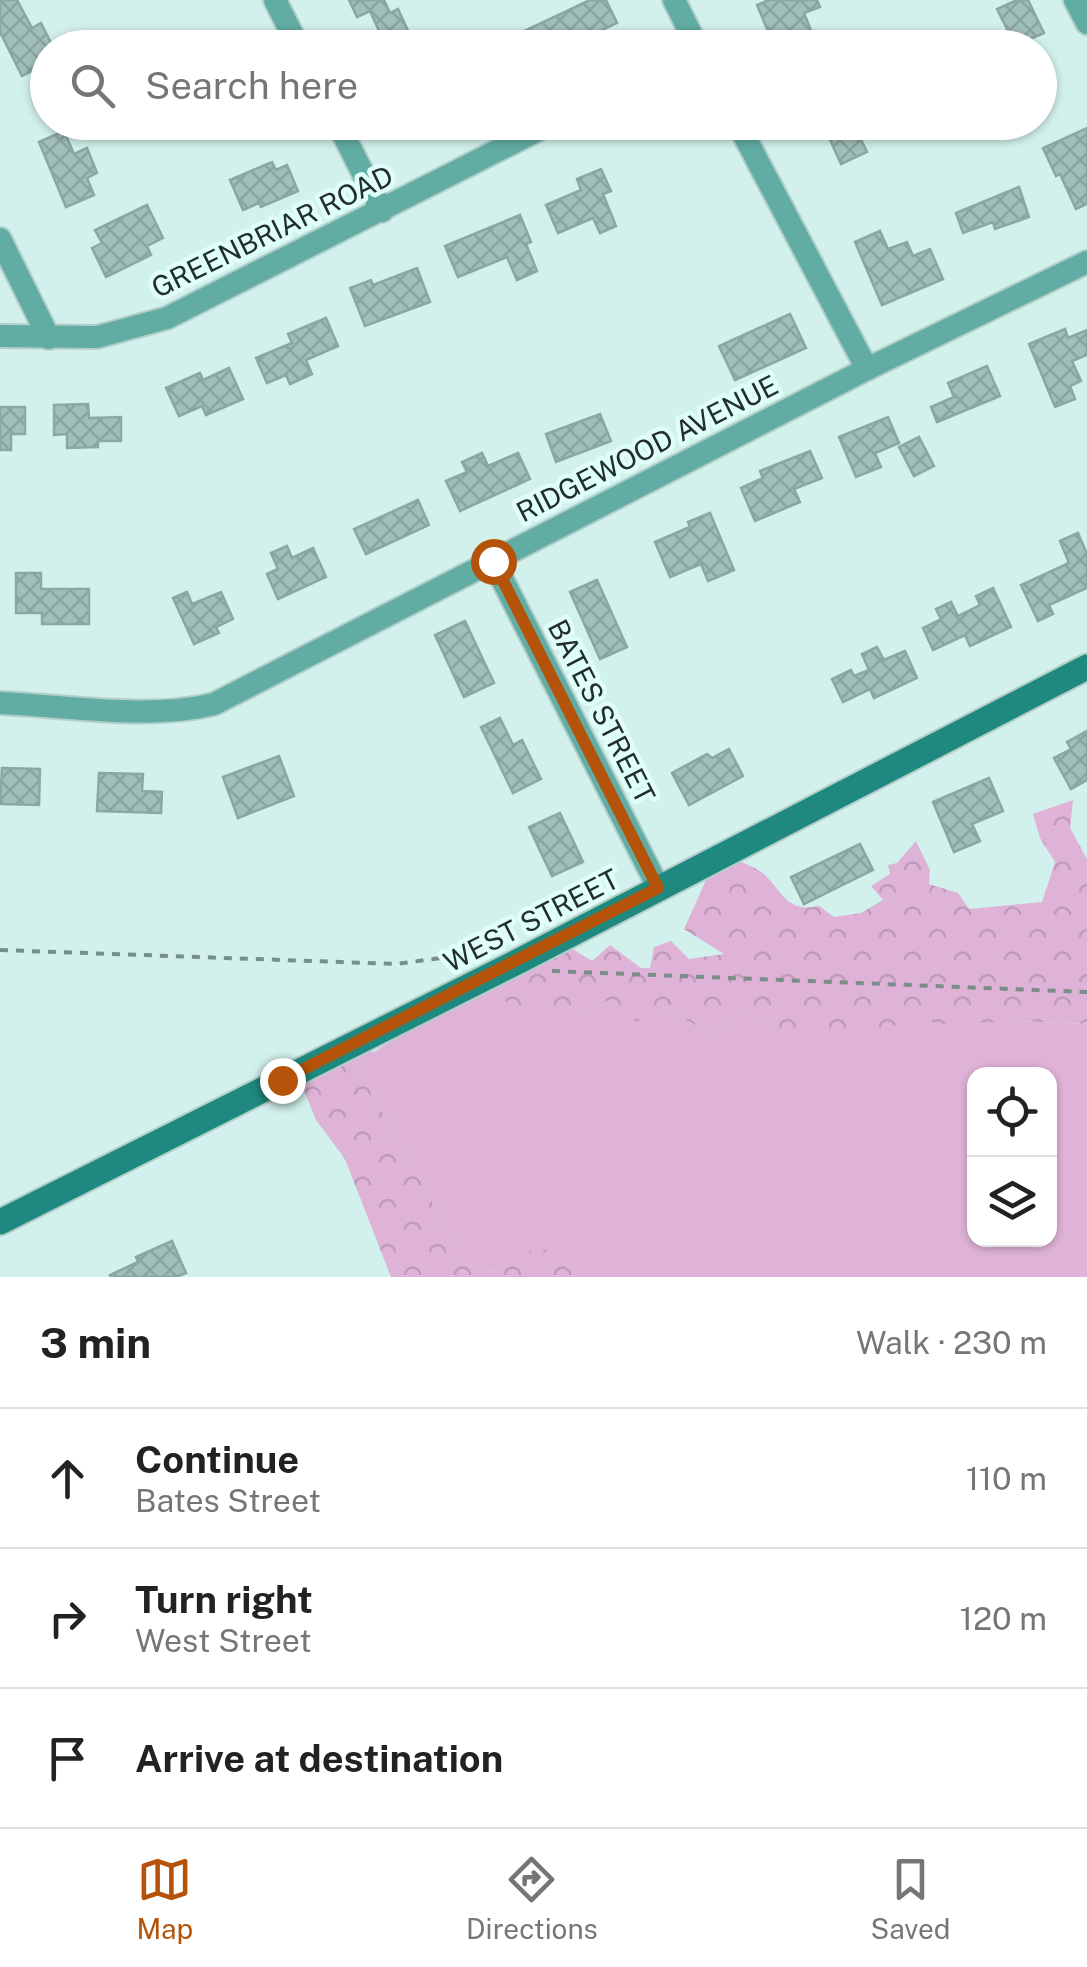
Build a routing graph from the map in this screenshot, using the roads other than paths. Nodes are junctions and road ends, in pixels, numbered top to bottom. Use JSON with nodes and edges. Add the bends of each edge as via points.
{"nodes":[{"id":1,"x":275,"y":0,"type":"edge"},
{"id":2,"x":674,"y":0,"type":"edge"},
{"id":3,"x":1075,"y":0,"type":"edge"},
{"id":4,"x":1087,"y":24,"type":"edge"},
{"id":5,"x":290,"y":30,"type":"edge"},
{"id":6,"x":689,"y":30,"type":"edge"},
{"id":7,"x":346,"y":140,"type":"edge"},
{"id":8,"x":519,"y":140,"type":"edge"},
{"id":9,"x":747,"y":140,"type":"edge"},
{"id":10,"x":382,"y":211,"type":"junction"},
{"id":11,"x":0,"y":238,"type":"edge"},
{"id":12,"x":1087,"y":262,"type":"edge"},
{"id":13,"x":0,"y":336,"type":"edge"},
{"id":14,"x":50,"y":338,"type":"junction"},
{"id":15,"x":868,"y":369,"type":"junction"},
{"id":16,"x":493,"y":561,"type":"junction"},
{"id":17,"x":1087,"y":668,"type":"edge"},
{"id":18,"x":0,"y":703,"type":"edge"},
{"id":19,"x":658,"y":888,"type":"junction"},
{"id":20,"x":0,"y":1222,"type":"edge"}],
"edges":[{"from":1,"to":5,"type":"street"},
{"from":2,"to":6,"type":"street"},
{"from":3,"to":4,"type":"street"},
{"from":7,"to":10,"type":"street"},
{"from":8,"to":10,"type":"street","name":"GREENBRIAR ROAD"},
{"from":9,"to":15,"type":"street"},
{"from":10,"to":14,"type":"street","name":"GREENBRIAR ROAD","via":[[167,318],[97,337]]},
{"from":11,"to":14,"type":"street"},
{"from":12,"to":15,"type":"street","name":"RIDGEWOOD AVENUE"},
{"from":13,"to":14,"type":"street","name":"GREENBRIAR ROAD"},
{"from":15,"to":16,"type":"street","name":"RIDGEWOOD AVENUE"},
{"from":16,"to":18,"type":"street","name":"RIDGEWOOD AVENUE","via":[[214,704],[148,710]]},
{"from":16,"to":19,"type":"street","name":"BATES STREET"},
{"from":17,"to":19,"type":"street","name":"WEST STREET"},
{"from":19,"to":20,"type":"street","name":"WEST STREET"}]}
